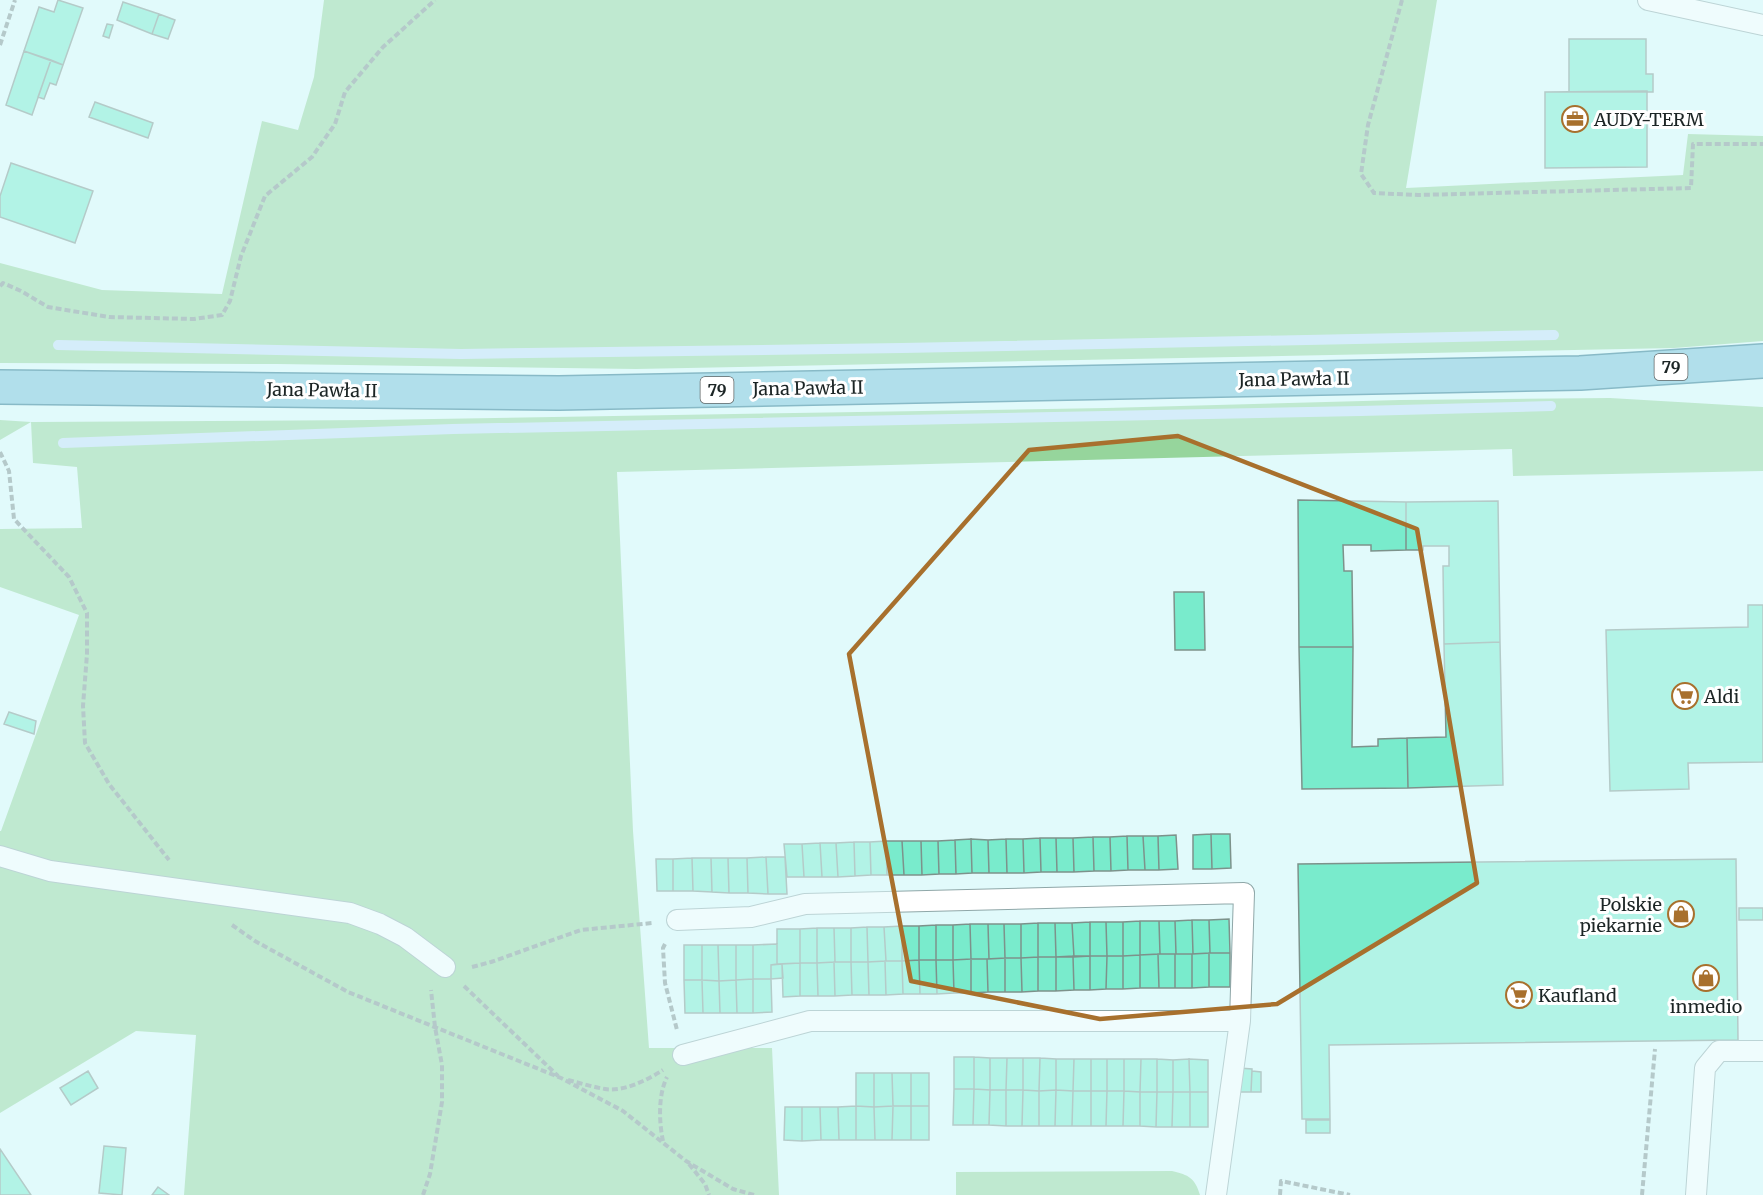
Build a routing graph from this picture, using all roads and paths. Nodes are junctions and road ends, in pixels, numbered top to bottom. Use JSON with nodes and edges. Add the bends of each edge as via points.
{"nodes":[{"id":1,"x":15,"y":0,"type":"edge"},
{"id":2,"x":435,"y":0,"type":"edge"},
{"id":3,"x":1402,"y":0,"type":"edge"},
{"id":4,"x":1648,"y":0,"type":"edge"},
{"id":5,"x":1763,"y":25,"type":"edge"},
{"id":6,"x":0,"y":45,"type":"edge"},
{"id":7,"x":1763,"y":144,"type":"edge"},
{"id":8,"x":0,"y":286,"type":"edge"},
{"id":9,"x":1763,"y":361,"type":"edge"},
{"id":10,"x":1580,"y":373,"type":"junction"},
{"id":11,"x":1763,"y":380,"type":"edge"},
{"id":12,"x":0,"y":387,"type":"edge"},
{"id":13,"x":0,"y":452,"type":"edge"},
{"id":14,"x":0,"y":856,"type":"edge"},
{"id":15,"x":196,"y":891,"type":"junction"},
{"id":16,"x":677,"y":920,"type":"junction"},
{"id":17,"x":415,"y":945,"type":"junction"},
{"id":18,"x":445,"y":967,"type":"junction"},
{"id":19,"x":1240,"y":1021,"type":"junction"},
{"id":20,"x":435,"y":1027,"type":"junction"},
{"id":21,"x":1655,"y":1049,"type":"dead end"},
{"id":22,"x":1763,"y":1051,"type":"edge"},
{"id":23,"x":682,"y":1054,"type":"junction"},
{"id":24,"x":561,"y":1078,"type":"junction"},
{"id":25,"x":664,"y":1142,"type":"junction"},
{"id":26,"x":687,"y":1161,"type":"junction"},
{"id":27,"x":423,"y":1195,"type":"edge"},
{"id":28,"x":709,"y":1195,"type":"edge"},
{"id":29,"x":754,"y":1195,"type":"edge"},
{"id":30,"x":1216,"y":1195,"type":"edge"},
{"id":31,"x":1280,"y":1195,"type":"edge"},
{"id":32,"x":1350,"y":1195,"type":"edge"},
{"id":33,"x":1642,"y":1195,"type":"edge"},
{"id":34,"x":1696,"y":1195,"type":"edge"}],
"edges":[{"from":1,"to":6,"type":"path"},
{"from":2,"to":8,"type":"path","via":[[383,48],[345,92],[334,124],[312,157],[265,196],[222,315],[194,319],[109,316],[48,307],[3,283]]},
{"from":3,"to":7,"type":"path","via":[[1382,70],[1361,174],[1374,193],[1691,188],[1693,144]]},
{"from":4,"to":5,"type":"lane"},
{"from":9,"to":10,"type":"main road","name":"Jana Pawła II","number":"79"},
{"from":10,"to":11,"type":"main road","name":"Jana Pawła II","number":"79"},
{"from":10,"to":12,"type":"main road","name":"Jana Pawła II","number":"79","via":[[559,393]]},
{"from":13,"to":15,"type":"path","via":[[9,471],[14,519],[69,576],[87,613],[85,743],[109,784]]},
{"from":14,"to":15,"type":"lane","via":[[50,871]]},
{"from":15,"to":17,"type":"lane","via":[[350,913],[380,924]]},
{"from":15,"to":20,"type":"path","via":[[220,916],[255,941],[348,992]]},
{"from":16,"to":18,"type":"path","via":[[580,930],[491,962],[468,968]]},
{"from":16,"to":19,"type":"lane","via":[[752,917],[805,904],[1244,893]]},
{"from":16,"to":23,"type":"path","via":[[663,948],[665,983]]},
{"from":17,"to":18,"type":"lane"},
{"from":17,"to":20,"type":"path","via":[[431,983]]},
{"from":18,"to":24,"type":"path"},
{"from":19,"to":23,"type":"lane","via":[[810,1021]]},
{"from":19,"to":30,"type":"lane"},
{"from":20,"to":24,"type":"path"},
{"from":20,"to":27,"type":"path","via":[[442,1065],[442,1102]]},
{"from":21,"to":33,"type":"path"},
{"from":22,"to":34,"type":"lane","via":[[1719,1051],[1705,1068]]},
{"from":23,"to":24,"type":"path","via":[[656,1074],[622,1088],[607,1090]]},
{"from":23,"to":25,"type":"path","via":[[665,1082],[661,1118]]},
{"from":24,"to":25,"type":"path","via":[[622,1111]]},
{"from":25,"to":26,"type":"path"},
{"from":26,"to":28,"type":"path"},
{"from":26,"to":29,"type":"path","via":[[733,1189]]},
{"from":31,"to":32,"type":"path","via":[[1281,1181]]}]}
